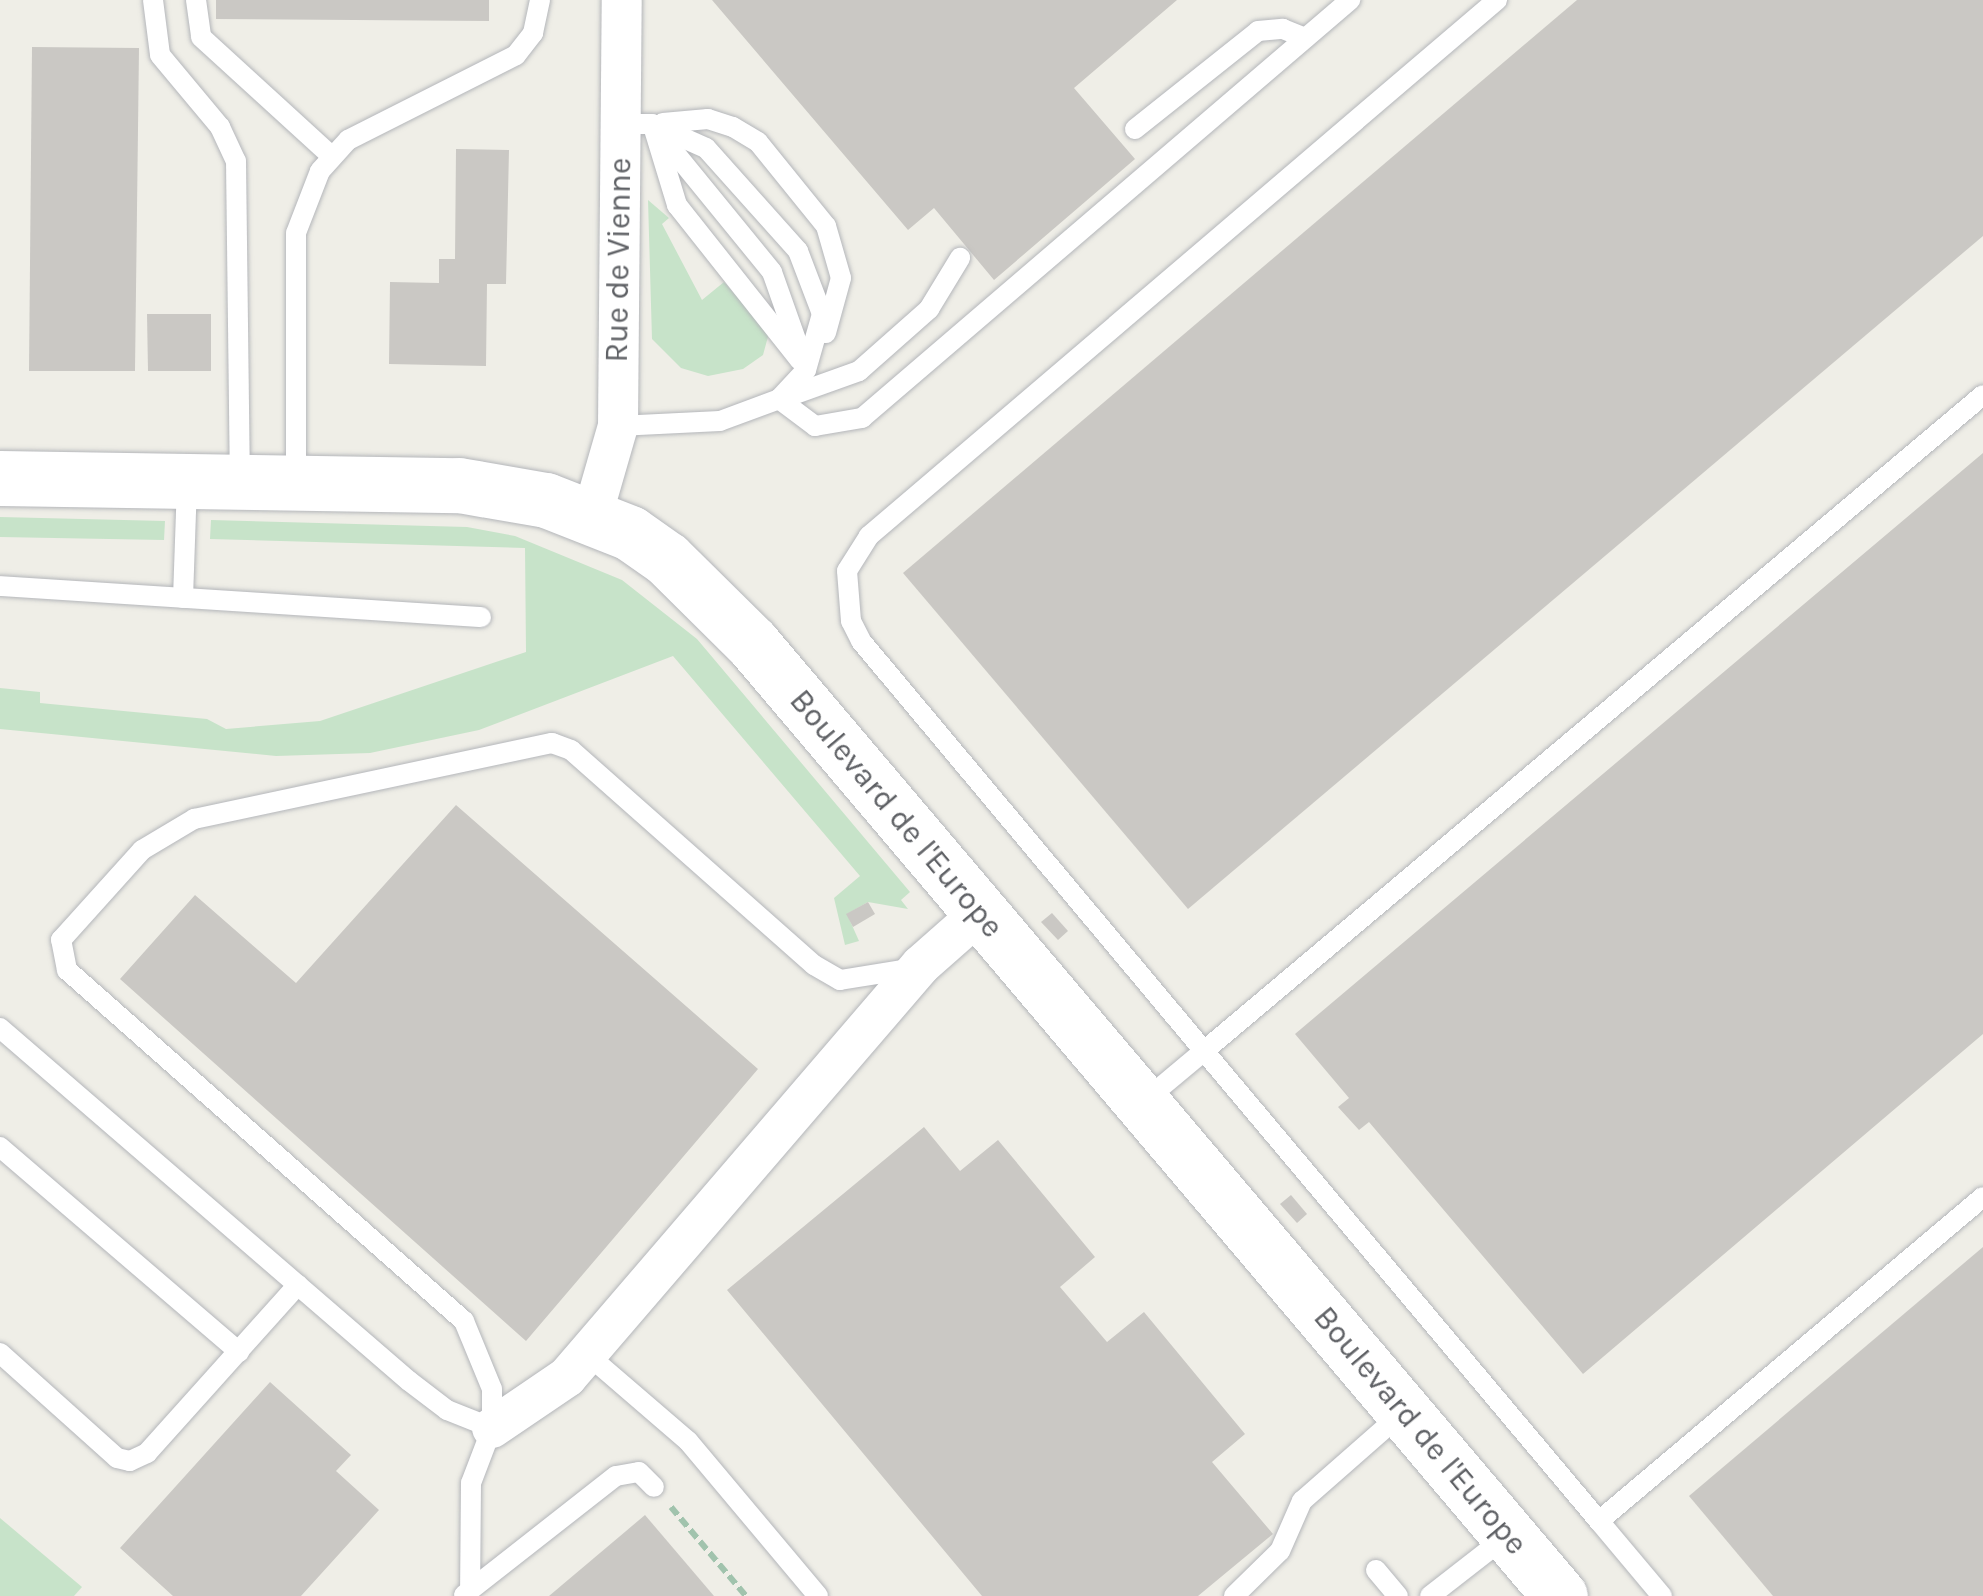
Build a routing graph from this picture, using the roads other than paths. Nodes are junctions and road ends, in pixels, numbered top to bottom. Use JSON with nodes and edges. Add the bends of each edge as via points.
{"nodes":[{"id":1,"x":154,"y":0,"type":"edge"},
{"id":2,"x":196,"y":0,"type":"edge"},
{"id":3,"x":540,"y":0,"type":"edge"},
{"id":4,"x":622,"y":0,"type":"edge"},
{"id":5,"x":1350,"y":0,"type":"edge"},
{"id":6,"x":1497,"y":0,"type":"edge"},
{"id":7,"x":1305,"y":38,"type":"junction"},
{"id":8,"x":636,"y":124,"type":"junction"},
{"id":9,"x":1134,"y":128,"type":"dead end"},
{"id":10,"x":330,"y":154,"type":"junction"},
{"id":11,"x":960,"y":258,"type":"dead end"},
{"id":12,"x":806,"y":370,"type":"junction"},
{"id":13,"x":1983,"y":394,"type":"edge"},
{"id":14,"x":779,"y":400,"type":"junction"},
{"id":15,"x":618,"y":426,"type":"junction"},
{"id":16,"x":0,"y":478,"type":"edge"},
{"id":17,"x":187,"y":481,"type":"junction"},
{"id":18,"x":240,"y":481,"type":"junction"},
{"id":19,"x":296,"y":482,"type":"junction"},
{"id":20,"x":592,"y":516,"type":"junction"},
{"id":21,"x":0,"y":586,"type":"edge"},
{"id":22,"x":182,"y":598,"type":"junction"},
{"id":23,"x":481,"y":617,"type":"dead end"},
{"id":24,"x":980,"y":913,"type":"junction"},
{"id":25,"x":921,"y":965,"type":"junction"},
{"id":26,"x":0,"y":1028,"type":"edge"},
{"id":27,"x":1204,"y":1051,"type":"junction"},
{"id":28,"x":1142,"y":1103,"type":"junction"},
{"id":29,"x":0,"y":1147,"type":"edge"},
{"id":30,"x":1983,"y":1197,"type":"edge"},
{"id":31,"x":298,"y":1286,"type":"junction"},
{"id":32,"x":238,"y":1352,"type":"junction"},
{"id":33,"x":0,"y":1354,"type":"edge"},
{"id":34,"x":588,"y":1355,"type":"junction"},
{"id":35,"x":1404,"y":1412,"type":"junction"},
{"id":36,"x":492,"y":1428,"type":"junction"},
{"id":37,"x":654,"y":1487,"type":"road end"},
{"id":38,"x":1599,"y":1521,"type":"junction"},
{"id":39,"x":1508,"y":1535,"type":"junction"},
{"id":40,"x":1376,"y":1570,"type":"dead end"},
{"id":41,"x":466,"y":1593,"type":"edge"},
{"id":42,"x":818,"y":1596,"type":"edge"},
{"id":43,"x":1234,"y":1596,"type":"edge"},
{"id":44,"x":1398,"y":1596,"type":"edge"},
{"id":45,"x":1430,"y":1596,"type":"edge"},
{"id":46,"x":1560,"y":1596,"type":"edge"},
{"id":47,"x":1662,"y":1596,"type":"edge"}],
"edges":[{"from":1,"to":18,"type":"lane","via":[[160,55],[220,127],[236,161]]},
{"from":2,"to":10,"type":"lane","via":[[201,37]]},
{"from":3,"to":10,"type":"lane","via":[[533,32],[516,55]]},
{"from":4,"to":8,"type":"street","name":"Rue de Vienne"},
{"from":5,"to":7,"type":"lane"},
{"from":6,"to":27,"type":"lane","via":[[869,536],[847,571],[861,642]]},
{"from":7,"to":9,"type":"lane","via":[[1258,31]]},
{"from":7,"to":14,"type":"lane","via":[[862,418],[815,426]]},
{"from":8,"to":12,"type":"lane","via":[[678,205]]},
{"from":8,"to":12,"type":"lane","via":[[772,272]]},
{"from":8,"to":12,"type":"lane","via":[[728,167],[798,251],[822,314]]},
{"from":8,"to":12,"type":"lane","via":[[708,119],[733,126],[758,142],[826,226],[841,278]]},
{"from":8,"to":15,"type":"street","name":"Rue de Vienne"},
{"from":10,"to":19,"type":"lane","via":[[296,232]]},
{"from":11,"to":14,"type":"lane","via":[[929,308],[858,371]]},
{"from":12,"to":14,"type":"lane"},
{"from":13,"to":27,"type":"lane"},
{"from":14,"to":15,"type":"lane","via":[[720,420]]},
{"from":15,"to":20,"type":"street","name":"Rue de Vienne"},
{"from":16,"to":17,"type":"street","name":"Boulevard de l'Europe"},
{"from":17,"to":18,"type":"street","name":"Boulevard de l'Europe"},
{"from":17,"to":22,"type":"lane"},
{"from":18,"to":19,"type":"street","name":"Boulevard de l'Europe"},
{"from":19,"to":20,"type":"street","name":"Boulevard de l'Europe","via":[[459,484]]},
{"from":20,"to":24,"type":"street","name":"Boulevard de l'Europe","via":[[667,559],[710,599]]},
{"from":21,"to":22,"type":"lane"},
{"from":22,"to":23,"type":"lane"},
{"from":24,"to":25,"type":"street"},
{"from":24,"to":28,"type":"street","name":"Boulevard de l'Europe"},
{"from":25,"to":34,"type":"street"},
{"from":25,"to":36,"type":"lane","via":[[877,980],[840,980],[814,965],[572,750],[552,743],[194,819],[142,850],[60,940],[67,970],[464,1321],[492,1389]]},
{"from":26,"to":31,"type":"lane"},
{"from":27,"to":28,"type":"lane"},
{"from":27,"to":38,"type":"lane"},
{"from":28,"to":35,"type":"street","name":"Boulevard de l'Europe"},
{"from":29,"to":32,"type":"lane"},
{"from":30,"to":38,"type":"lane"},
{"from":31,"to":32,"type":"lane"},
{"from":31,"to":36,"type":"lane","via":[[447,1410]]},
{"from":32,"to":33,"type":"lane","via":[[147,1453],[130,1460],[117,1458]]},
{"from":34,"to":36,"type":"street"},
{"from":34,"to":42,"type":"lane","via":[[688,1440]]},
{"from":35,"to":39,"type":"street","name":"Boulevard de l'Europe"},
{"from":35,"to":43,"type":"lane","via":[[1291,1514],[1280,1550]]},
{"from":36,"to":41,"type":"lane","via":[[472,1483]]},
{"from":37,"to":41,"type":"lane","via":[[639,1472],[616,1476]]},
{"from":38,"to":47,"type":"lane"},
{"from":39,"to":45,"type":"lane"},
{"from":39,"to":46,"type":"street","name":"Boulevard de l'Europe"},
{"from":40,"to":44,"type":"lane"}]}
